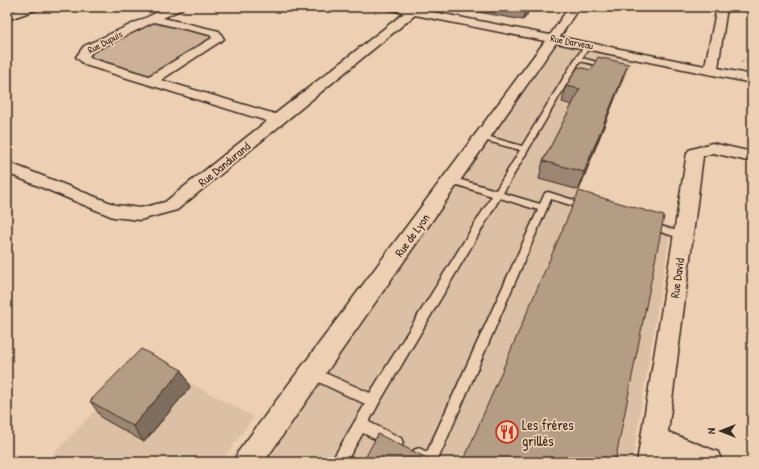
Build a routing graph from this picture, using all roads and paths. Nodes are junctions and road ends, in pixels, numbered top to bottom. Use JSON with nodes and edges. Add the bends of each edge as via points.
{"nodes":[{"id":1,"x":34,"y":7,"type":"edge"},
{"id":2,"x":178,"y":7,"type":"edge"},
{"id":3,"x":391,"y":7,"type":"edge"},
{"id":4,"x":574,"y":7,"type":"edge"},
{"id":5,"x":722,"y":7,"type":"edge"},
{"id":6,"x":413,"y":11,"type":"junction"},
{"id":7,"x":7,"y":17,"type":"edge"},
{"id":8,"x":153,"y":19,"type":"junction"},
{"id":9,"x":553,"y":38,"type":"junction"},
{"id":10,"x":588,"y":45,"type":"junction"},
{"id":11,"x":578,"y":59,"type":"junction"},
{"id":12,"x":617,"y":68,"type":"edge"},
{"id":13,"x":711,"y":70,"type":"junction"},
{"id":14,"x":752,"y":78,"type":"edge"},
{"id":15,"x":150,"y":81,"type":"junction"},
{"id":16,"x":278,"y":120,"type":"junction"},
{"id":17,"x":482,"y":137,"type":"junction"},
{"id":18,"x":525,"y":149,"type":"junction"},
{"id":19,"x":752,"y":157,"type":"edge"},
{"id":20,"x":7,"y":167,"type":"edge"},
{"id":21,"x":451,"y":180,"type":"junction"},
{"id":22,"x":498,"y":194,"type":"junction"},
{"id":23,"x":542,"y":208,"type":"junction"},
{"id":24,"x":593,"y":209,"type":"edge"},
{"id":25,"x":638,"y":222,"type":"edge"},
{"id":26,"x":683,"y":236,"type":"junction"},
{"id":27,"x":312,"y":373,"type":"junction"},
{"id":28,"x":373,"y":401,"type":"junction"},
{"id":29,"x":360,"y":425,"type":"junction"},
{"id":30,"x":653,"y":451,"type":"edge"},
{"id":31,"x":248,"y":462,"type":"edge"},
{"id":32,"x":338,"y":462,"type":"edge"},
{"id":33,"x":708,"y":462,"type":"edge"}],
"edges":[{"from":1,"to":7,"type":"street"},
{"from":2,"to":8,"type":"street","name":"Rue Dupuis"},
{"from":3,"to":6,"type":"street","name":"Rue Darveau"},
{"from":4,"to":9,"type":"street","name":"Rue de Lyon"},
{"from":5,"to":13,"type":"street"},
{"from":6,"to":9,"type":"street","name":"Rue Darveau"},
{"from":6,"to":16,"type":"street","name":"Rue Dandurand"},
{"from":8,"to":15,"type":"street","via":[[215,33],[218,39]]},
{"from":8,"to":15,"type":"street","name":"Rue Dupuis","via":[[88,49],[82,57],[89,62]]},
{"from":9,"to":10,"type":"street","name":"Rue Darveau"},
{"from":9,"to":17,"type":"street","name":"Rue de Lyon"},
{"from":10,"to":11,"type":"lane"},
{"from":10,"to":13,"type":"street","name":"Rue Darveau"},
{"from":11,"to":12,"type":"lane"},
{"from":11,"to":18,"type":"lane"},
{"from":13,"to":14,"type":"street","name":"Rue Darveau"},
{"from":15,"to":16,"type":"street","name":"Rue Dupuis"},
{"from":16,"to":20,"type":"street","name":"Rue Dandurand","via":[[171,206],[140,214],[113,211]]},
{"from":17,"to":18,"type":"lane"},
{"from":17,"to":21,"type":"street","name":"Rue de Lyon"},
{"from":18,"to":22,"type":"lane"},
{"from":19,"to":26,"type":"street","name":"Rue David","via":[[712,148],[695,153]]},
{"from":21,"to":22,"type":"lane"},
{"from":21,"to":27,"type":"street","name":"Rue de Lyon"},
{"from":22,"to":23,"type":"lane"},
{"from":22,"to":28,"type":"lane"},
{"from":23,"to":24,"type":"lane","via":[[548,195]]},
{"from":23,"to":29,"type":"lane","via":[[430,461]]},
{"from":25,"to":26,"type":"lane"},
{"from":26,"to":30,"type":"street","name":"Rue David"},
{"from":27,"to":28,"type":"lane"},
{"from":27,"to":31,"type":"street","name":"Rue de Lyon"},
{"from":28,"to":29,"type":"lane"},
{"from":29,"to":32,"type":"lane"},
{"from":30,"to":33,"type":"street"}]}
